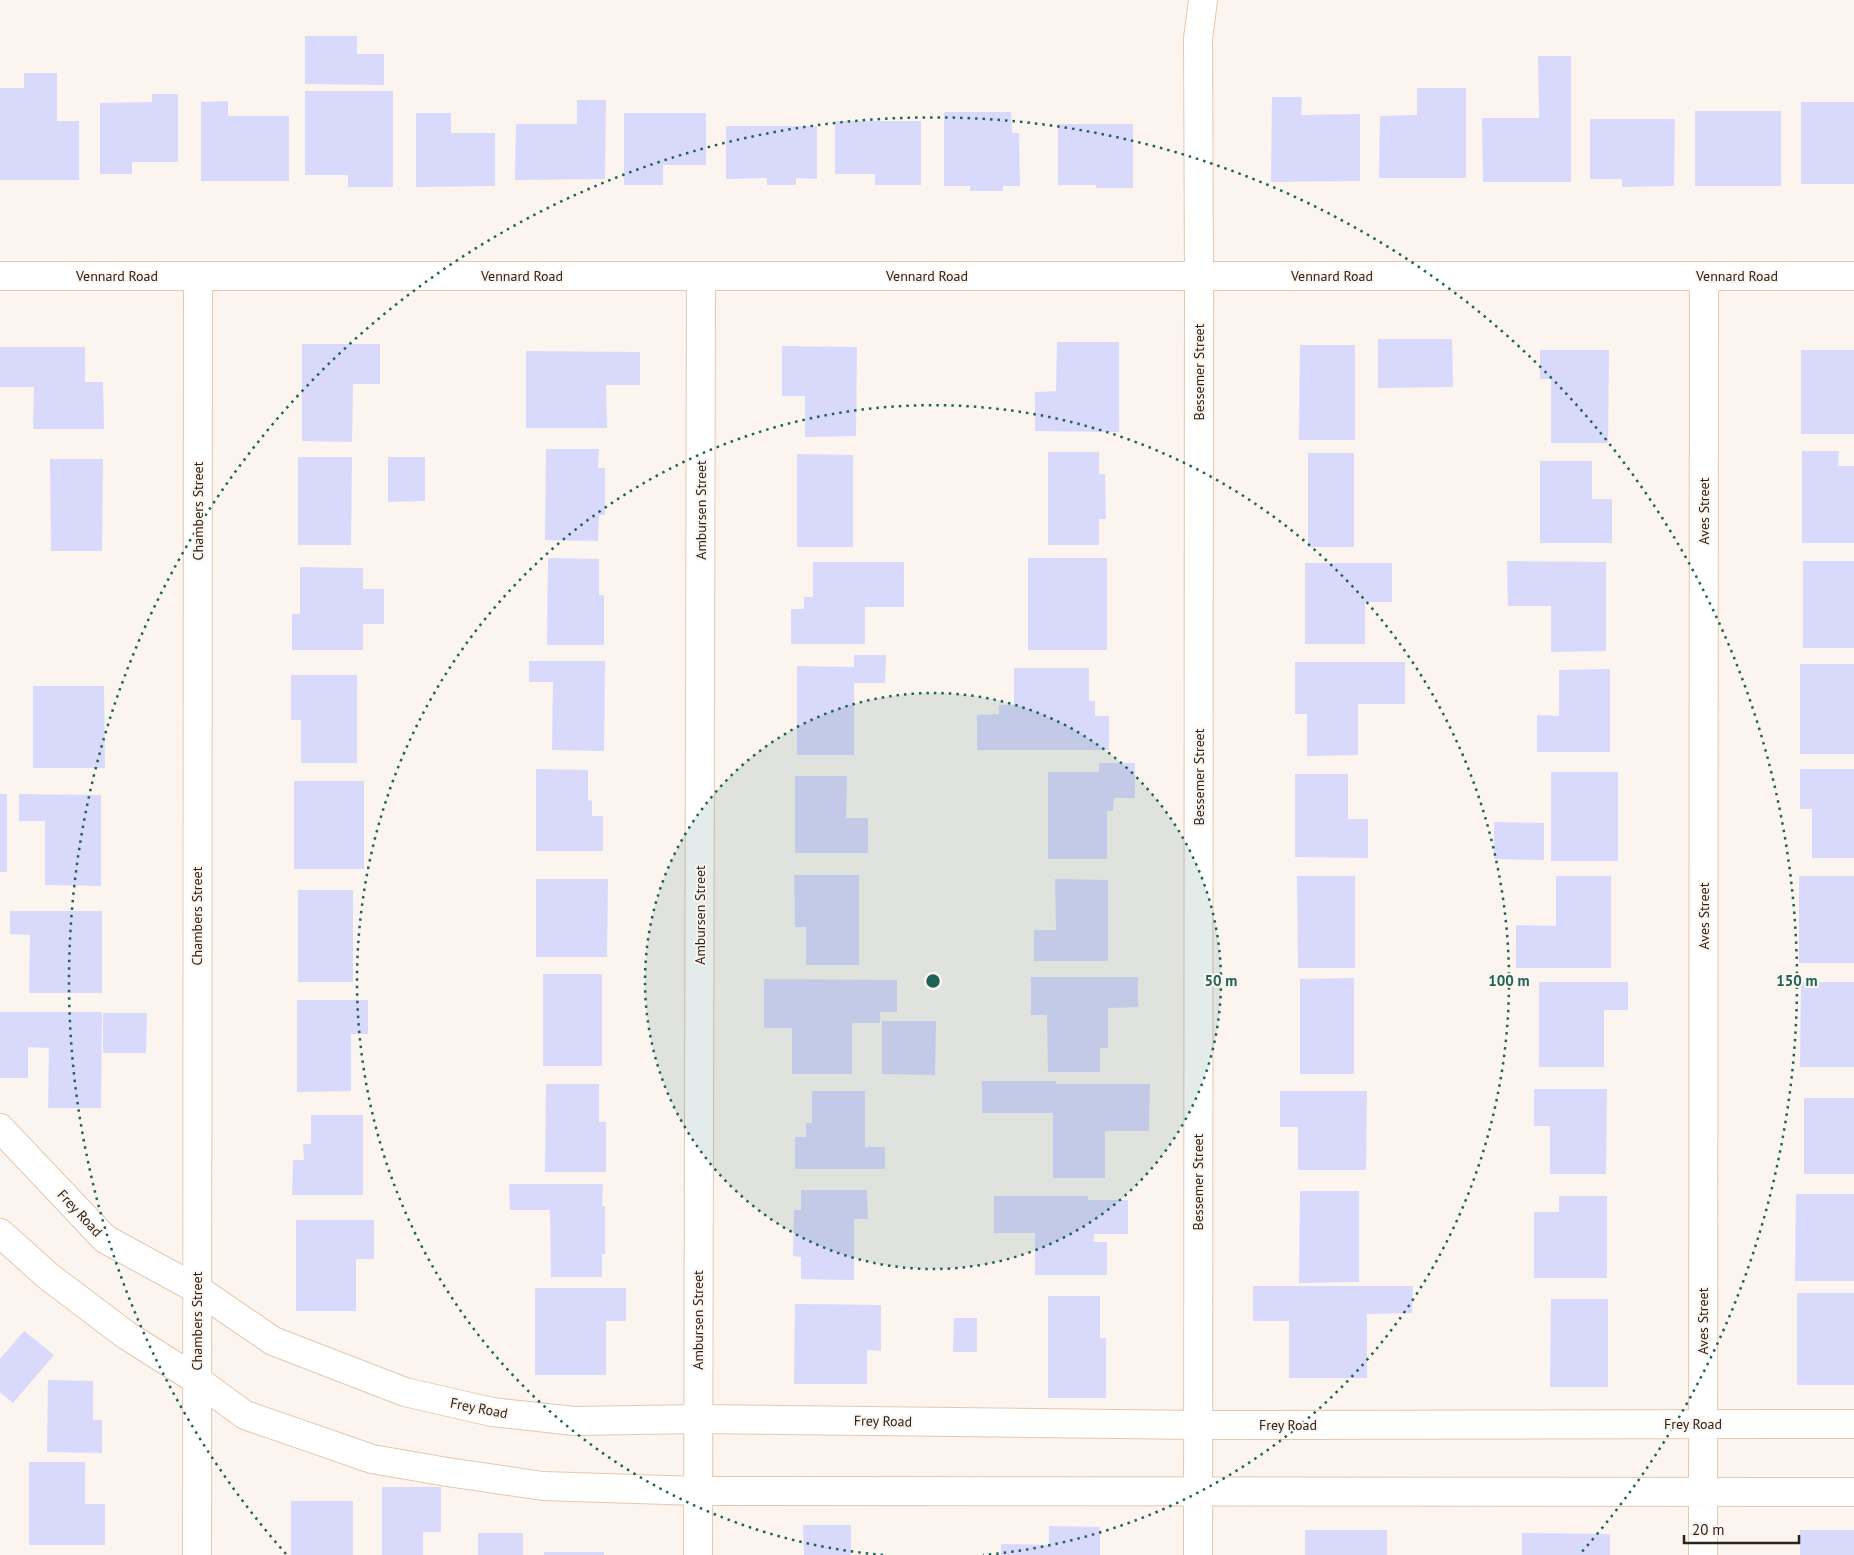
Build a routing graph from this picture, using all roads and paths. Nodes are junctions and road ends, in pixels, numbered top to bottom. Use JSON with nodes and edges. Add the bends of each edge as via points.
{"nodes":[{"id":1,"x":1204,"y":2,"type":"edge"},
{"id":2,"x":0,"y":276,"type":"edge"},
{"id":3,"x":198,"y":276,"type":"junction"},
{"id":4,"x":701,"y":276,"type":"junction"},
{"id":5,"x":1199,"y":276,"type":"junction"},
{"id":6,"x":1704,"y":276,"type":"junction"},
{"id":7,"x":1854,"y":276,"type":"edge"},
{"id":8,"x":0,"y":1128,"type":"edge"},
{"id":9,"x":0,"y":1233,"type":"edge"},
{"id":10,"x":197,"y":1289,"type":"junction"},
{"id":11,"x":197,"y":1380,"type":"junction"},
{"id":12,"x":698,"y":1419,"type":"junction"},
{"id":13,"x":1703,"y":1424,"type":"junction"},
{"id":14,"x":1854,"y":1424,"type":"edge"},
{"id":15,"x":1198,"y":1425,"type":"junction"},
{"id":16,"x":698,"y":1491,"type":"junction"},
{"id":17,"x":1198,"y":1492,"type":"junction"},
{"id":18,"x":1703,"y":1492,"type":"junction"},
{"id":19,"x":1854,"y":1492,"type":"edge"},
{"id":20,"x":197,"y":1555,"type":"edge"},
{"id":21,"x":698,"y":1555,"type":"edge"},
{"id":22,"x":1198,"y":1555,"type":"edge"},
{"id":23,"x":1703,"y":1555,"type":"edge"}],
"edges":[{"from":1,"to":5,"type":"street","name":"Bessemer Street","via":[[1198,39]]},
{"from":2,"to":3,"type":"street","name":"Vennard Road"},
{"from":3,"to":4,"type":"street","name":"Vennard Road"},
{"from":3,"to":10,"type":"street","name":"Chambers Street"},
{"from":4,"to":5,"type":"street","name":"Vennard Road"},
{"from":4,"to":12,"type":"street","name":"Ambursen Street"},
{"from":5,"to":6,"type":"street","name":"Vennard Road"},
{"from":5,"to":15,"type":"street","name":"Bessemer Street"},
{"from":6,"to":7,"type":"street","name":"Vennard Road"},
{"from":6,"to":13,"type":"street","name":"Aves Street"},
{"from":8,"to":10,"type":"street","name":"Frey Road","via":[[105,1239]]},
{"from":9,"to":11,"type":"street","via":[[48,1276],[126,1334]]},
{"from":10,"to":11,"type":"street","name":"Chambers Street"},
{"from":10,"to":12,"type":"street","name":"Frey Road","via":[[273,1341],[405,1392],[492,1412],[574,1421]]},
{"from":11,"to":16,"type":"street","via":[[246,1415],[372,1459],[543,1486]]},
{"from":11,"to":20,"type":"street","name":"Chambers Street"},
{"from":12,"to":15,"type":"street","name":"Frey Road"},
{"from":12,"to":16,"type":"street","name":"Ambursen Street"},
{"from":13,"to":14,"type":"street","name":"Frey Road"},
{"from":13,"to":15,"type":"street","name":"Frey Road"},
{"from":13,"to":18,"type":"street","name":"Aves Street"},
{"from":15,"to":17,"type":"street","name":"Bessemer Street"},
{"from":16,"to":17,"type":"street"},
{"from":16,"to":21,"type":"street","name":"Ambursen Street"},
{"from":17,"to":18,"type":"street"},
{"from":17,"to":22,"type":"street","name":"Bessemer Street"},
{"from":18,"to":19,"type":"street"},
{"from":18,"to":23,"type":"street","name":"Aves Street"}]}
